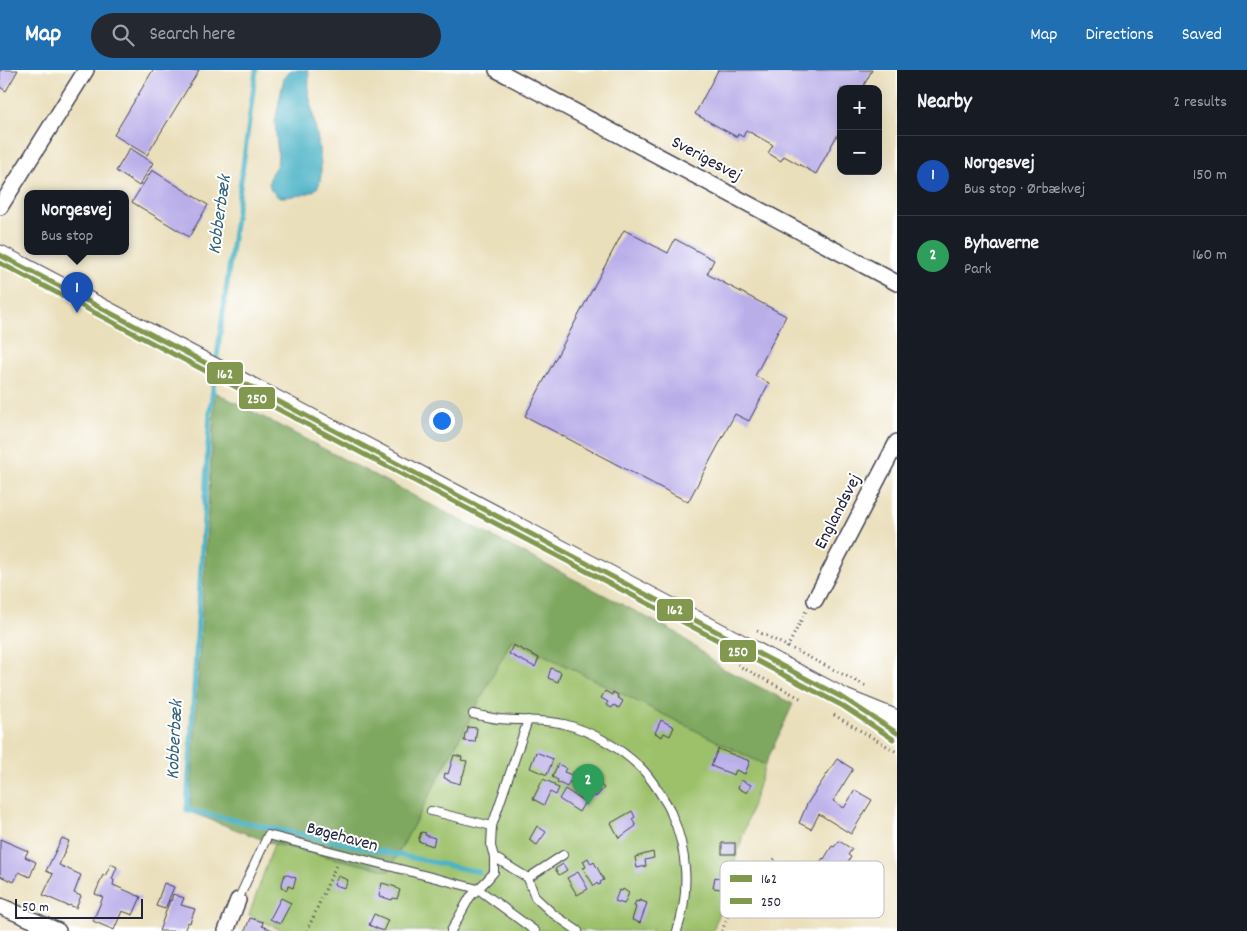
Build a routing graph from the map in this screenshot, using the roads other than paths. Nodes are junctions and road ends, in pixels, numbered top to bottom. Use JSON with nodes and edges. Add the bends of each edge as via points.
{"nodes":[{"id":1,"x":86,"y":70,"type":"edge"},
{"id":2,"x":497,"y":70,"type":"edge"},
{"id":3,"x":0,"y":207,"type":"edge"},
{"id":4,"x":0,"y":255,"type":"edge"},
{"id":5,"x":897,"y":283,"type":"edge"},
{"id":6,"x":897,"y":442,"type":"edge"},
{"id":7,"x":815,"y":600,"type":"road end"},
{"id":8,"x":845,"y":699,"type":"junction"},
{"id":9,"x":473,"y":714,"type":"dead end"},
{"id":10,"x":528,"y":720,"type":"junction"},
{"id":11,"x":897,"y":720,"type":"edge"},
{"id":12,"x":897,"y":733,"type":"edge"},
{"id":13,"x":431,"y":811,"type":"dead end"},
{"id":14,"x":492,"y":826,"type":"junction"},
{"id":15,"x":563,"y":855,"type":"dead end"},
{"id":16,"x":494,"y":857,"type":"junction"},
{"id":17,"x":528,"y":878,"type":"junction"},
{"id":18,"x":478,"y":889,"type":"junction"},
{"id":19,"x":238,"y":900,"type":"joint"},
{"id":20,"x":0,"y":906,"type":"edge"},
{"id":21,"x":58,"y":931,"type":"edge"},
{"id":22,"x":226,"y":931,"type":"edge"},
{"id":23,"x":451,"y":931,"type":"edge"},
{"id":24,"x":535,"y":931,"type":"edge"},
{"id":25,"x":578,"y":931,"type":"edge"},
{"id":26,"x":677,"y":931,"type":"edge"}],
"edges":[{"from":1,"to":3,"type":"street"},
{"from":2,"to":5,"type":"street","name":"Sverigesvej"},
{"from":4,"to":8,"type":"street"},
{"from":6,"to":7,"type":"street","name":"Englandsvej"},
{"from":8,"to":11,"type":"street"},
{"from":8,"to":12,"type":"street"},
{"from":9,"to":10,"type":"lane"},
{"from":10,"to":14,"type":"lane"},
{"from":10,"to":26,"type":"lane","via":[[563,724],[597,736],[627,756],[652,781],[671,812],[683,846],[686,881]]},
{"from":13,"to":14,"type":"lane"},
{"from":14,"to":16,"type":"lane"},
{"from":15,"to":17,"type":"lane"},
{"from":16,"to":17,"type":"lane"},
{"from":16,"to":18,"type":"lane","via":[[494,872]]},
{"from":17,"to":25,"type":"lane","via":[[536,897]]},
{"from":18,"to":19,"type":"lane","name":"Bøgehaven","via":[[268,835]]},
{"from":18,"to":23,"type":"lane"},
{"from":18,"to":24,"type":"lane","name":"Bøgehaven"},
{"from":19,"to":22,"type":"street"},
{"from":20,"to":21,"type":"street"}]}
